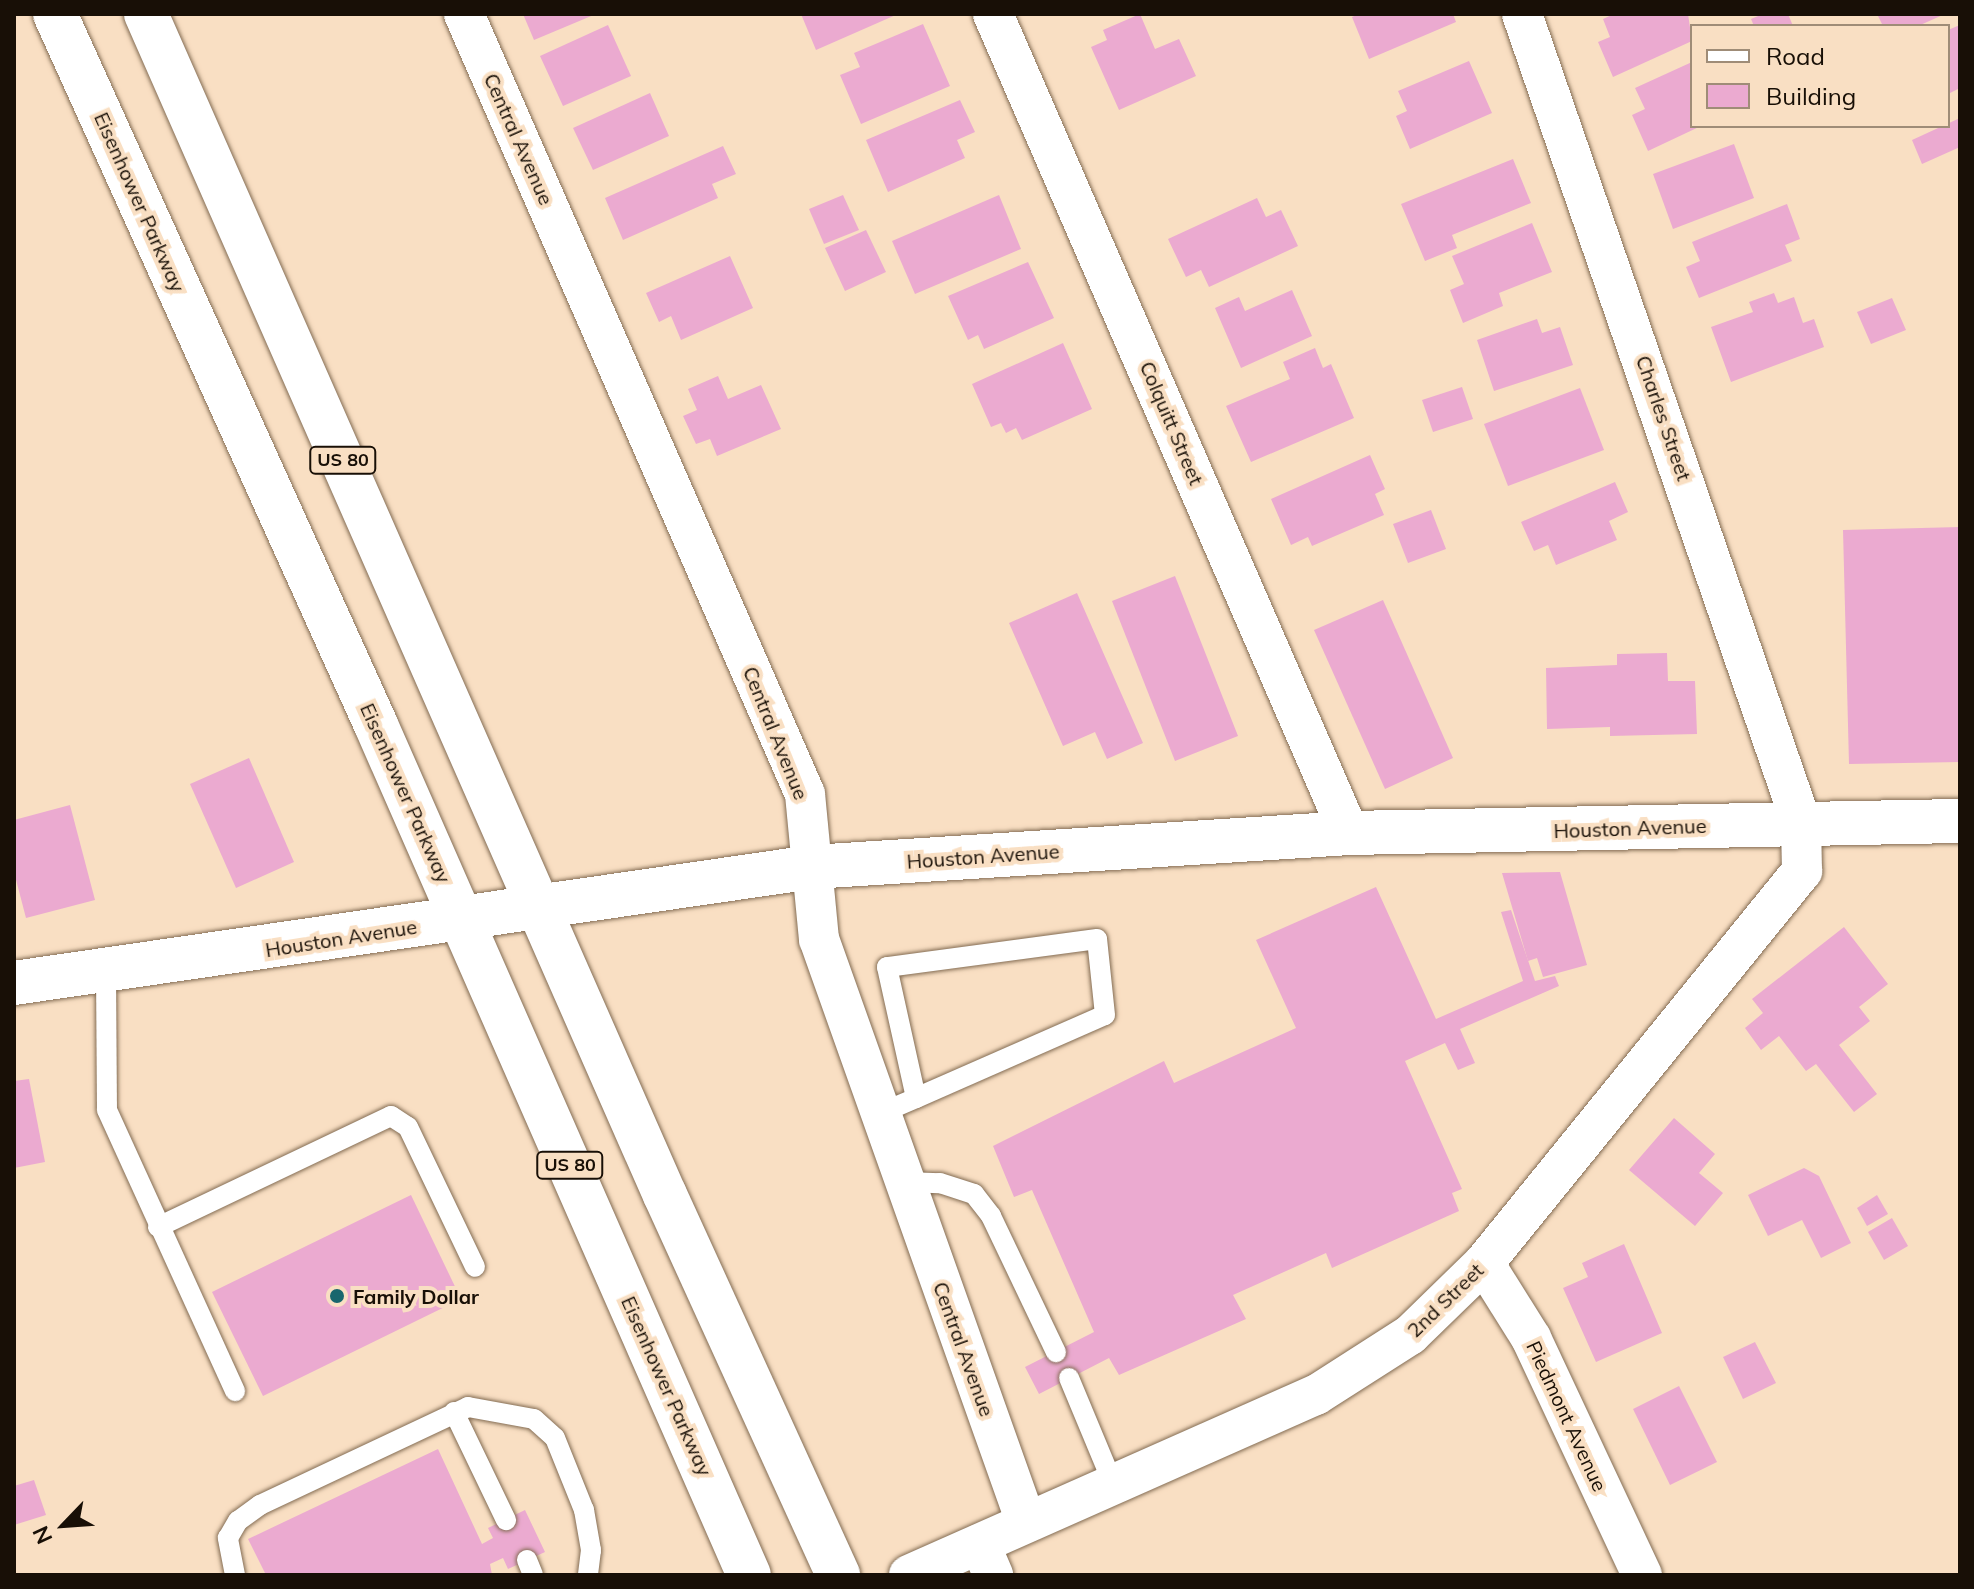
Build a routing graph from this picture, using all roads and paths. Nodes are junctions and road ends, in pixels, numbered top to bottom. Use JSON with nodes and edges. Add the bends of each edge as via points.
{"nodes":[{"id":1,"x":55,"y":14,"type":"edge"},
{"id":2,"x":146,"y":14,"type":"edge"},
{"id":3,"x":464,"y":14,"type":"edge"},
{"id":4,"x":993,"y":14,"type":"edge"},
{"id":5,"x":1522,"y":14,"type":"edge"},
{"id":6,"x":1960,"y":821,"type":"edge"},
{"id":7,"x":1801,"y":822,"type":"junction"},
{"id":8,"x":1349,"y":833,"type":"junction"},
{"id":9,"x":812,"y":867,"type":"junction"},
{"id":10,"x":540,"y":907,"type":"junction"},
{"id":11,"x":461,"y":919,"type":"junction"},
{"id":12,"x":106,"y":971,"type":"junction"},
{"id":13,"x":14,"y":983,"type":"edge"},
{"id":14,"x":898,"y":1106,"type":"junction"},
{"id":15,"x":904,"y":1182,"type":"junction"},
{"id":16,"x":158,"y":1227,"type":"junction"},
{"id":17,"x":1484,"y":1263,"type":"junction"},
{"id":18,"x":475,"y":1267,"type":"dead end"},
{"id":19,"x":1056,"y":1352,"type":"dead end"},
{"id":20,"x":1069,"y":1378,"type":"dead end"},
{"id":21,"x":235,"y":1391,"type":"dead end"},
{"id":22,"x":454,"y":1412,"type":"junction"},
{"id":23,"x":1114,"y":1486,"type":"junction"},
{"id":24,"x":506,"y":1520,"type":"dead end"},
{"id":25,"x":1026,"y":1522,"type":"junction"},
{"id":26,"x":986,"y":1560,"type":"edge"},
{"id":27,"x":235,"y":1575,"type":"edge"},
{"id":28,"x":588,"y":1575,"type":"edge"},
{"id":29,"x":749,"y":1575,"type":"edge"},
{"id":30,"x":838,"y":1575,"type":"edge"},
{"id":31,"x":909,"y":1575,"type":"edge"},
{"id":32,"x":1642,"y":1575,"type":"edge"}],
"edges":[{"from":1,"to":11,"type":"main road","name":"Eisenhower Parkway","number":"US 80"},
{"from":2,"to":10,"type":"main road","number":"US 80"},
{"from":3,"to":9,"type":"street","name":"Central Avenue","via":[[805,794]]},
{"from":4,"to":8,"type":"street","name":"Colquitt Street"},
{"from":5,"to":7,"type":"street","name":"Charles Street"},
{"from":6,"to":7,"type":"main road","name":"Houston Avenue"},
{"from":7,"to":8,"type":"main road","name":"Houston Avenue"},
{"from":7,"to":17,"type":"street","name":"2nd Street","via":[[1802,871],[1781,901]]},
{"from":8,"to":9,"type":"main road","name":"Houston Avenue"},
{"from":9,"to":10,"type":"main road","name":"Houston Avenue"},
{"from":9,"to":14,"type":"street","name":"Central Avenue","via":[[819,939]]},
{"from":10,"to":11,"type":"main road","name":"Houston Avenue"},
{"from":10,"to":30,"type":"main road","number":"US 80"},
{"from":11,"to":12,"type":"main road","name":"Houston Avenue"},
{"from":11,"to":29,"type":"main road","name":"Eisenhower Parkway","number":"US 80"},
{"from":12,"to":13,"type":"main road","name":"Houston Avenue"},
{"from":12,"to":16,"type":"lane","via":[[107,1110]]},
{"from":14,"to":14,"type":"lane","via":[[1105,1015],[1097,939],[887,967]]},
{"from":14,"to":15,"type":"street","name":"Central Avenue"},
{"from":15,"to":19,"type":"lane","via":[[940,1183],[974,1194],[991,1216]]},
{"from":15,"to":25,"type":"street","name":"Central Avenue"},
{"from":16,"to":18,"type":"lane","via":[[391,1116],[408,1127]]},
{"from":16,"to":21,"type":"lane"},
{"from":17,"to":23,"type":"street","name":"2nd Street","via":[[1410,1335],[1368,1367]]},
{"from":17,"to":32,"type":"street","name":"Piedmont Avenue","via":[[1531,1338]]},
{"from":20,"to":23,"type":"lane"},
{"from":22,"to":24,"type":"lane"},
{"from":22,"to":27,"type":"lane","via":[[260,1505],[238,1521],[228,1538]]},
{"from":22,"to":28,"type":"lane","via":[[468,1407],[517,1414],[534,1419],[555,1438],[584,1510],[591,1550]]},
{"from":23,"to":25,"type":"street","name":"2nd Street"},
{"from":25,"to":26,"type":"street","name":"2nd Street"},
{"from":26,"to":31,"type":"street","name":"2nd Street"}]}
